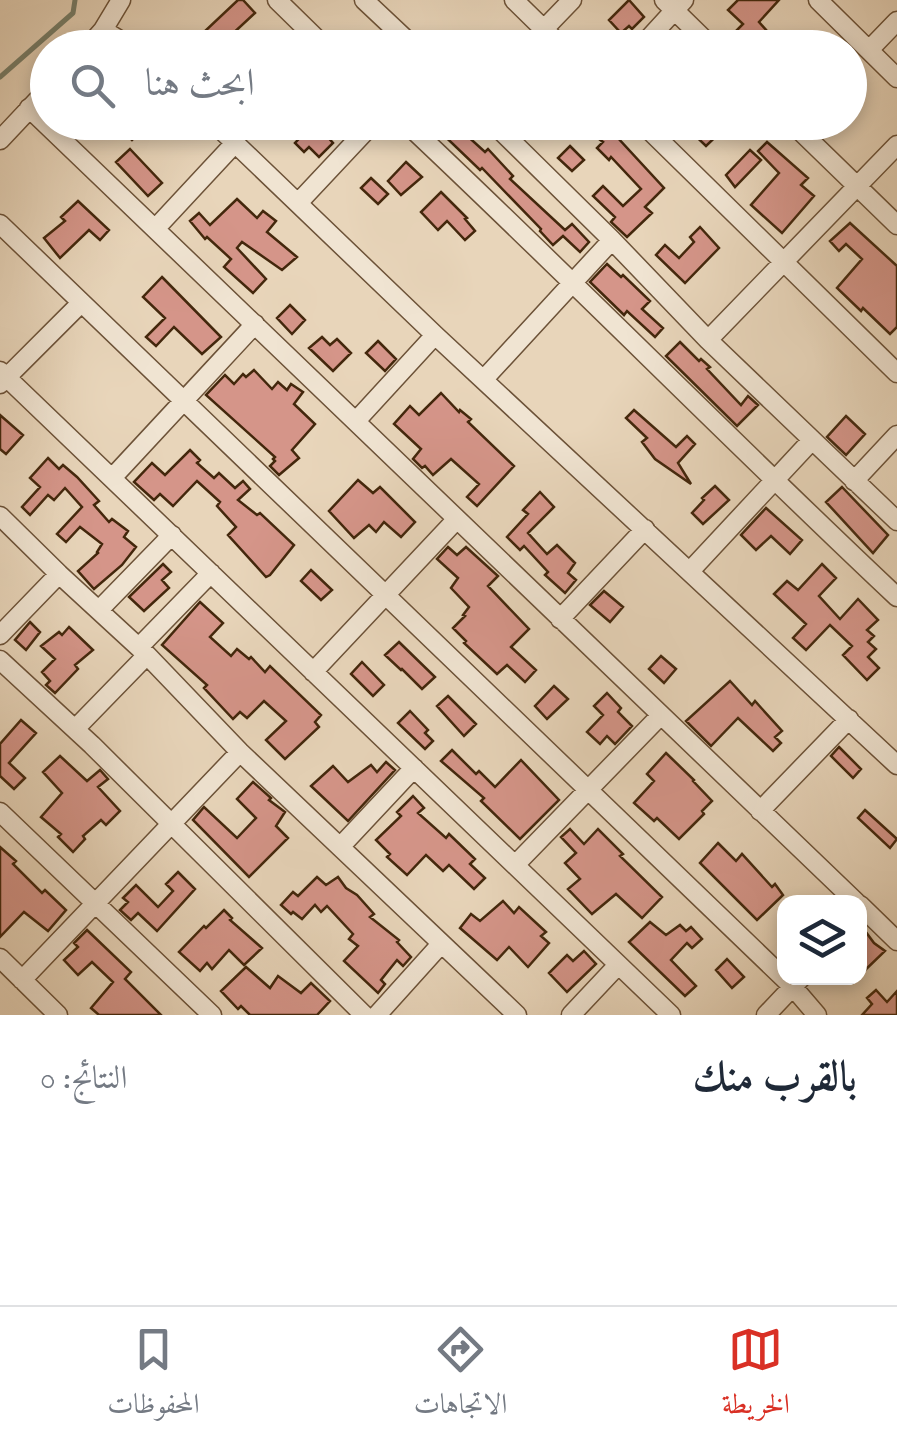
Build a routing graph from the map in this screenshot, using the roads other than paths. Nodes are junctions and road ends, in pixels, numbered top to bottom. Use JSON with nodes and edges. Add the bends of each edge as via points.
{"nodes":[{"id":1,"x":121,"y":0,"type":"edge"},
{"id":2,"x":277,"y":0,"type":"edge"},
{"id":3,"x":364,"y":0,"type":"edge"},
{"id":4,"x":514,"y":0,"type":"edge"},
{"id":5,"x":572,"y":0,"type":"edge"},
{"id":6,"x":818,"y":0,"type":"edge"},
{"id":7,"x":674,"y":3,"type":"edge"},
{"id":8,"x":897,"y":21,"type":"edge"},
{"id":9,"x":544,"y":29,"type":"joint"},
{"id":10,"x":103,"y":30,"type":"edge"},
{"id":11,"x":308,"y":30,"type":"edge"},
{"id":12,"x":396,"y":30,"type":"edge"},
{"id":13,"x":654,"y":30,"type":"edge"},
{"id":14,"x":698,"y":30,"type":"edge"},
{"id":15,"x":849,"y":30,"type":"edge"},
{"id":16,"x":869,"y":50,"type":"joint"},
{"id":17,"x":897,"y":78,"type":"edge"},
{"id":18,"x":29,"y":108,"type":"edge"},
{"id":19,"x":0,"y":140,"type":"edge"},
{"id":20,"x":63,"y":140,"type":"edge"},
{"id":21,"x":231,"y":140,"type":"edge"},
{"id":22,"x":357,"y":140,"type":"edge"},
{"id":23,"x":424,"y":140,"type":"edge"},
{"id":24,"x":510,"y":140,"type":"edge"},
{"id":25,"x":659,"y":140,"type":"edge"},
{"id":26,"x":809,"y":140,"type":"edge"},
{"id":27,"x":235,"y":144,"type":"junction"},
{"id":28,"x":897,"y":145,"type":"edge"},
{"id":29,"x":856,"y":186,"type":"junction"},
{"id":30,"x":298,"y":203,"type":"junction"},
{"id":31,"x":0,"y":224,"type":"edge"},
{"id":32,"x":897,"y":225,"type":"edge"},
{"id":33,"x":155,"y":228,"type":"junction"},
{"id":34,"x":612,"y":240,"type":"junction"},
{"id":35,"x":783,"y":261,"type":"junction"},
{"id":36,"x":571,"y":282,"type":"junction"},
{"id":37,"x":81,"y":303,"type":"junction"},
{"id":38,"x":255,"y":324,"type":"junction"},
{"id":39,"x":435,"y":335,"type":"junction"},
{"id":40,"x":708,"y":340,"type":"junction"},
{"id":41,"x":893,"y":360,"type":"edge"},
{"id":42,"x":2,"y":378,"type":"edge"},
{"id":43,"x":484,"y":378,"type":"junction"},
{"id":44,"x":182,"y":402,"type":"junction"},
{"id":45,"x":356,"y":421,"type":"junction"},
{"id":46,"x":897,"y":435,"type":"edge"},
{"id":47,"x":812,"y":440,"type":"junction"},
{"id":48,"x":112,"y":478,"type":"junction"},
{"id":49,"x":773,"y":481,"type":"junction"},
{"id":50,"x":854,"y":481,"type":"junction"},
{"id":51,"x":0,"y":516,"type":"edge"},
{"id":52,"x":456,"y":520,"type":"junction"},
{"id":53,"x":897,"y":521,"type":"edge"},
{"id":54,"x":645,"y":529,"type":"junction"},
{"id":55,"x":172,"y":535,"type":"junction"},
{"id":56,"x":690,"y":571,"type":"junction"},
{"id":57,"x":211,"y":573,"type":"junction"},
{"id":58,"x":59,"y":574,"type":"junction"},
{"id":59,"x":384,"y":596,"type":"junction"},
{"id":60,"x":897,"y":597,"type":"edge"},
{"id":61,"x":99,"y":610,"type":"junction"},
{"id":62,"x":560,"y":619,"type":"junction"},
{"id":63,"x":0,"y":635,"type":"edge"},
{"id":64,"x":143,"y":651,"type":"junction"},
{"id":65,"x":0,"y":660,"type":"edge"},
{"id":66,"x":313,"y":672,"type":"junction"},
{"id":67,"x":660,"y":716,"type":"junction"},
{"id":68,"x":849,"y":719,"type":"junction"},
{"id":69,"x":75,"y":729,"type":"junction"},
{"id":70,"x":897,"y":736,"type":"edge"},
{"id":71,"x":883,"y":751,"type":"junction"},
{"id":72,"x":240,"y":752,"type":"junction"},
{"id":73,"x":897,"y":765,"type":"edge"},
{"id":74,"x":414,"y":768,"type":"junction"},
{"id":75,"x":588,"y":791,"type":"junction"},
{"id":76,"x":760,"y":811,"type":"junction"},
{"id":77,"x":0,"y":812,"type":"edge"},
{"id":78,"x":171,"y":825,"type":"junction"},
{"id":79,"x":340,"y":847,"type":"junction"},
{"id":80,"x":515,"y":865,"type":"junction"},
{"id":81,"x":847,"y":895,"type":"edge"},
{"id":82,"x":95,"y":904,"type":"junction"},
{"id":83,"x":867,"y":914,"type":"edge"},
{"id":84,"x":897,"y":942,"type":"edge"},
{"id":85,"x":441,"y":944,"type":"junction"},
{"id":86,"x":0,"y":958,"type":"edge"},
{"id":87,"x":777,"y":964,"type":"edge"},
{"id":88,"x":618,"y":965,"type":"junction"},
{"id":89,"x":22,"y":980,"type":"junction"},
{"id":90,"x":794,"y":985,"type":"edge"},
{"id":91,"x":799,"y":985,"type":"edge"},
{"id":92,"x":58,"y":1015,"type":"edge"},
{"id":93,"x":212,"y":1015,"type":"edge"},
{"id":94,"x":364,"y":1015,"type":"edge"},
{"id":95,"x":377,"y":1015,"type":"edge"},
{"id":96,"x":516,"y":1015,"type":"edge"},
{"id":97,"x":570,"y":1015,"type":"edge"},
{"id":98,"x":671,"y":1015,"type":"edge"},
{"id":99,"x":766,"y":1015,"type":"edge"},
{"id":100,"x":817,"y":1015,"type":"edge"}],
"edges":[{"from":1,"to":10,"type":"street"},
{"from":2,"to":11,"type":"street"},
{"from":3,"to":12,"type":"street"},
{"from":4,"to":9,"type":"street"},
{"from":5,"to":9,"type":"street"},
{"from":6,"to":15,"type":"street"},
{"from":7,"to":13,"type":"street"},
{"from":7,"to":14,"type":"street"},
{"from":8,"to":16,"type":"street"},
{"from":16,"to":17,"type":"street"},
{"from":18,"to":19,"type":"street"},
{"from":20,"to":33,"type":"street"},
{"from":21,"to":27,"type":"street"},
{"from":22,"to":30,"type":"street"},
{"from":23,"to":36,"type":"street"},
{"from":24,"to":34,"type":"street"},
{"from":25,"to":35,"type":"street"},
{"from":26,"to":29,"type":"street"},
{"from":27,"to":30,"type":"street"},
{"from":27,"to":33,"type":"street"},
{"from":28,"to":29,"type":"street"},
{"from":29,"to":32,"type":"street"},
{"from":29,"to":35,"type":"street"},
{"from":30,"to":39,"type":"street"},
{"from":31,"to":37,"type":"street"},
{"from":33,"to":38,"type":"street"},
{"from":34,"to":36,"type":"street"},
{"from":34,"to":40,"type":"street"},
{"from":35,"to":40,"type":"street"},
{"from":35,"to":41,"type":"street"},
{"from":36,"to":43,"type":"street"},
{"from":36,"to":49,"type":"street"},
{"from":37,"to":42,"type":"street"},
{"from":37,"to":44,"type":"street"},
{"from":38,"to":44,"type":"street"},
{"from":38,"to":45,"type":"street"},
{"from":39,"to":43,"type":"street"},
{"from":39,"to":45,"type":"street"},
{"from":40,"to":47,"type":"street"},
{"from":42,"to":48,"type":"street"},
{"from":43,"to":54,"type":"street"},
{"from":44,"to":48,"type":"street"},
{"from":44,"to":59,"type":"street"},
{"from":45,"to":52,"type":"street"},
{"from":46,"to":50,"type":"street"},
{"from":47,"to":49,"type":"street"},
{"from":47,"to":50,"type":"street"},
{"from":48,"to":55,"type":"street"},
{"from":49,"to":56,"type":"street"},
{"from":49,"to":60,"type":"street"},
{"from":50,"to":53,"type":"street"},
{"from":51,"to":58,"type":"street"},
{"from":52,"to":59,"type":"street"},
{"from":52,"to":62,"type":"street"},
{"from":54,"to":56,"type":"street"},
{"from":54,"to":62,"type":"street"},
{"from":55,"to":57,"type":"street"},
{"from":55,"to":61,"type":"street"},
{"from":56,"to":68,"type":"street"},
{"from":57,"to":64,"type":"street"},
{"from":57,"to":66,"type":"street"},
{"from":58,"to":61,"type":"street"},
{"from":58,"to":63,"type":"street"},
{"from":59,"to":66,"type":"street"},
{"from":59,"to":75,"type":"street"},
{"from":61,"to":64,"type":"street"},
{"from":62,"to":67,"type":"street"},
{"from":64,"to":69,"type":"street"},
{"from":64,"to":72,"type":"street"},
{"from":65,"to":69,"type":"street"},
{"from":66,"to":74,"type":"street"},
{"from":67,"to":75,"type":"street"},
{"from":67,"to":76,"type":"street"},
{"from":68,"to":71,"type":"street"},
{"from":68,"to":76,"type":"street"},
{"from":69,"to":78,"type":"street"},
{"from":70,"to":71,"type":"street"},
{"from":71,"to":73,"type":"street"},
{"from":72,"to":78,"type":"street"},
{"from":72,"to":79,"type":"street"},
{"from":74,"to":79,"type":"street"},
{"from":74,"to":80,"type":"street"},
{"from":75,"to":80,"type":"street"},
{"from":75,"to":87,"type":"street"},
{"from":76,"to":81,"type":"street"},
{"from":77,"to":82,"type":"street"},
{"from":78,"to":82,"type":"street"},
{"from":78,"to":94,"type":"street"},
{"from":79,"to":85,"type":"street"},
{"from":80,"to":88,"type":"street"},
{"from":82,"to":89,"type":"street"},
{"from":82,"to":93,"type":"street"},
{"from":83,"to":84,"type":"street"},
{"from":85,"to":95,"type":"street"},
{"from":85,"to":96,"type":"street"},
{"from":86,"to":89,"type":"street"},
{"from":88,"to":97,"type":"street"},
{"from":88,"to":98,"type":"street"},
{"from":89,"to":92,"type":"street"},
{"from":90,"to":99,"type":"street"},
{"from":91,"to":100,"type":"street"}]}
